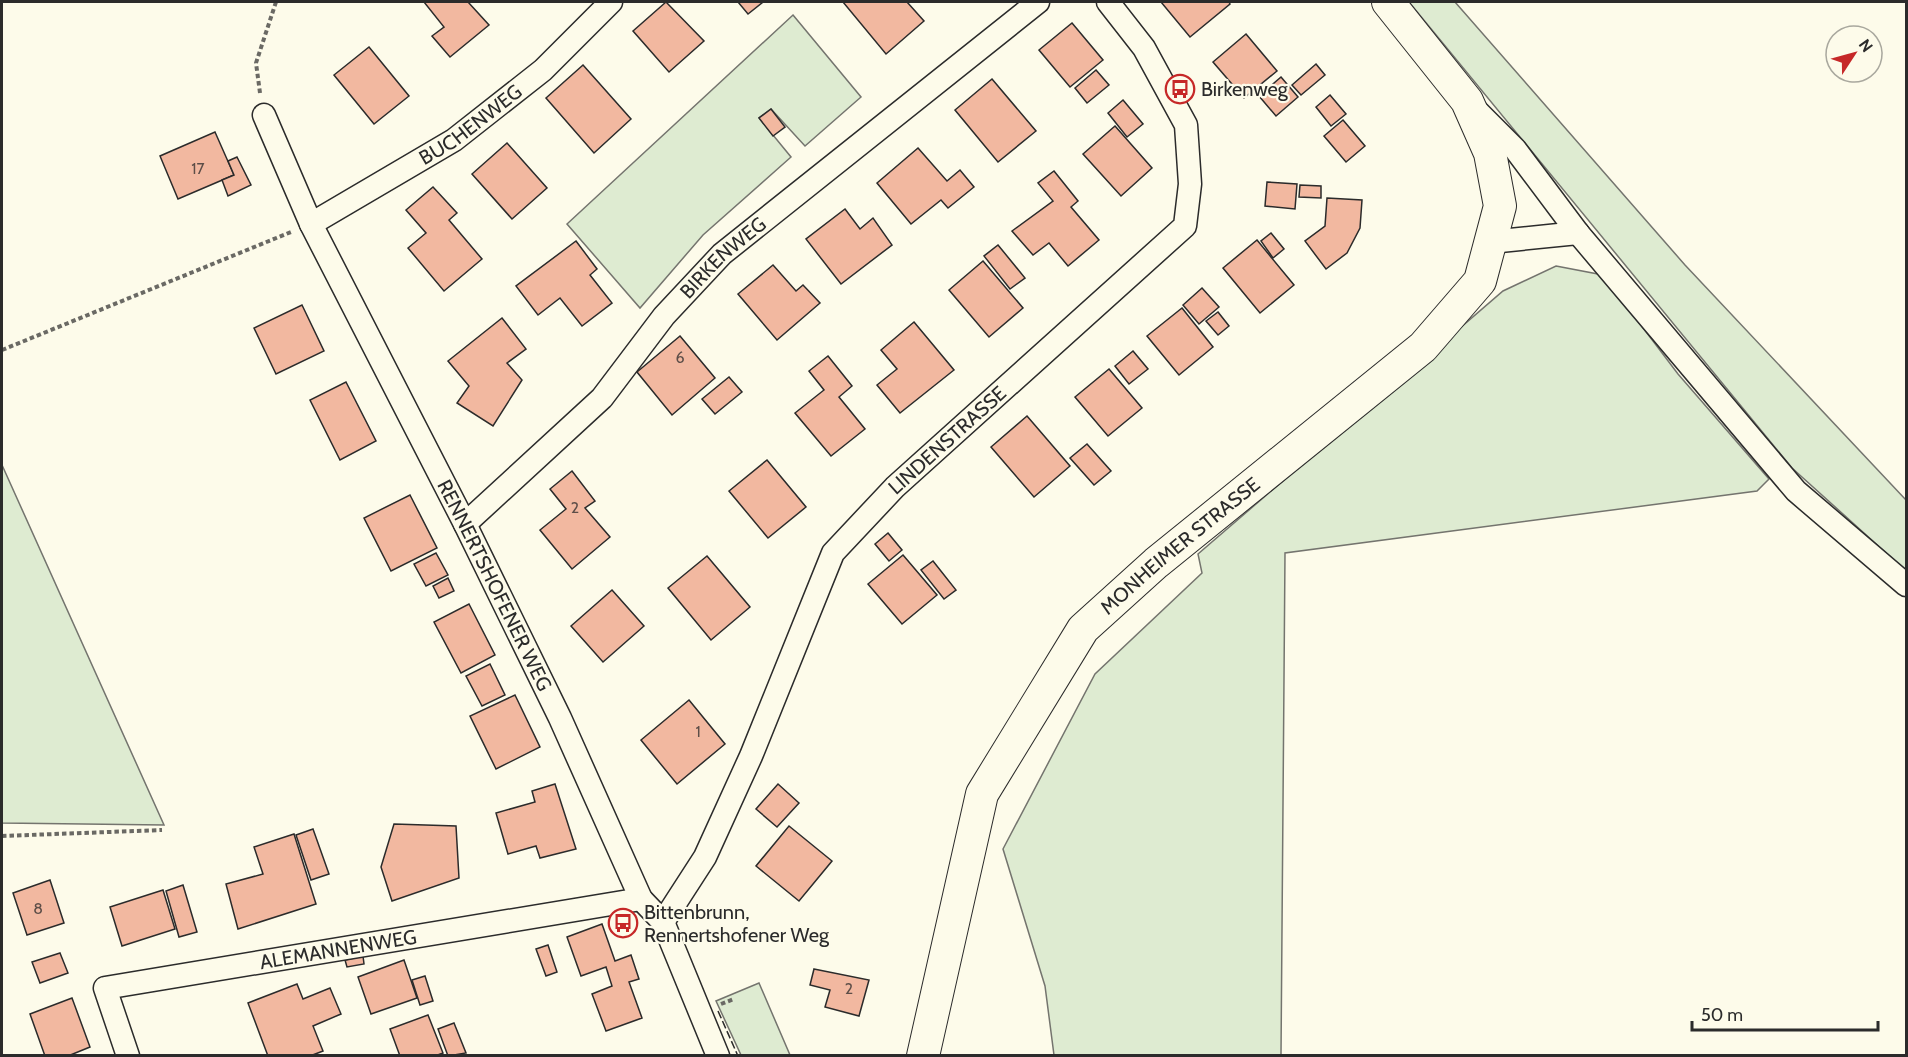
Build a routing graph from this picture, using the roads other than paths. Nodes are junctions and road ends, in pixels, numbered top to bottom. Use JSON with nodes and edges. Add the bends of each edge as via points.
{"nodes":[{"id":1,"x":611,"y":2,"type":"edge"},
{"id":2,"x":1038,"y":2,"type":"edge"},
{"id":3,"x":1108,"y":2,"type":"edge"},
{"id":4,"x":1388,"y":2,"type":"edge"},
{"id":5,"x":1467,"y":101,"type":"junction"},
{"id":6,"x":264,"y":116,"type":"road end"},
{"id":7,"x":311,"y":224,"type":"junction"},
{"id":8,"x":1578,"y":233,"type":"junction"},
{"id":9,"x":1490,"y":242,"type":"junction"},
{"id":10,"x":465,"y":524,"type":"junction"},
{"id":11,"x":1906,"y":585,"type":"edge"},
{"id":12,"x":641,"y":899,"type":"junction"},
{"id":13,"x":663,"y":922,"type":"junction"},
{"id":14,"x":128,"y":1056,"type":"edge"},
{"id":15,"x":718,"y":1056,"type":"edge"},
{"id":16,"x":923,"y":1056,"type":"edge"}],
"edges":[{"from":1,"to":7,"type":"street","name":"BUCHENWEG","via":[[543,70],[454,140]]},
{"from":2,"to":10,"type":"street","name":"BIRKENWEG","via":[[722,254],[664,316],[602,398]]},
{"from":3,"to":13,"type":"street","name":"LINDENSTRASSE","via":[[1144,48],[1186,125],[1190,184],[1185,226],[895,487],[833,553],[751,756],[705,857]]},
{"from":4,"to":5,"type":"main road","name":"MONHEIMER STRASSE"},
{"from":5,"to":8,"type":"street","via":[[1515,149]]},
{"from":5,"to":9,"type":"main road","name":"MONHEIMER STRASSE","via":[[1490,153],[1500,206]]},
{"from":6,"to":7,"type":"street","name":"RENNERTSHOFENER WEG"},
{"from":7,"to":10,"type":"street","name":"RENNERTSHOFENER WEG"},
{"from":8,"to":9,"type":"street"},
{"from":8,"to":11,"type":"street","via":[[1796,491]]},
{"from":9,"to":16,"type":"main road","name":"MONHEIMER STRASSE","via":[[1480,281],[1423,347],[1156,563],[1083,629],[982,795]]},
{"from":10,"to":12,"type":"street","name":"RENNERTSHOFENER WEG","via":[[560,718]]},
{"from":12,"to":13,"type":"street","name":"RENNERTSHOFENER WEG"},
{"from":12,"to":14,"type":"street","name":"ALEMANNENWEG","via":[[105,987]]},
{"from":13,"to":15,"type":"street","name":"RENNERTSHOFENER WEG"}]}
